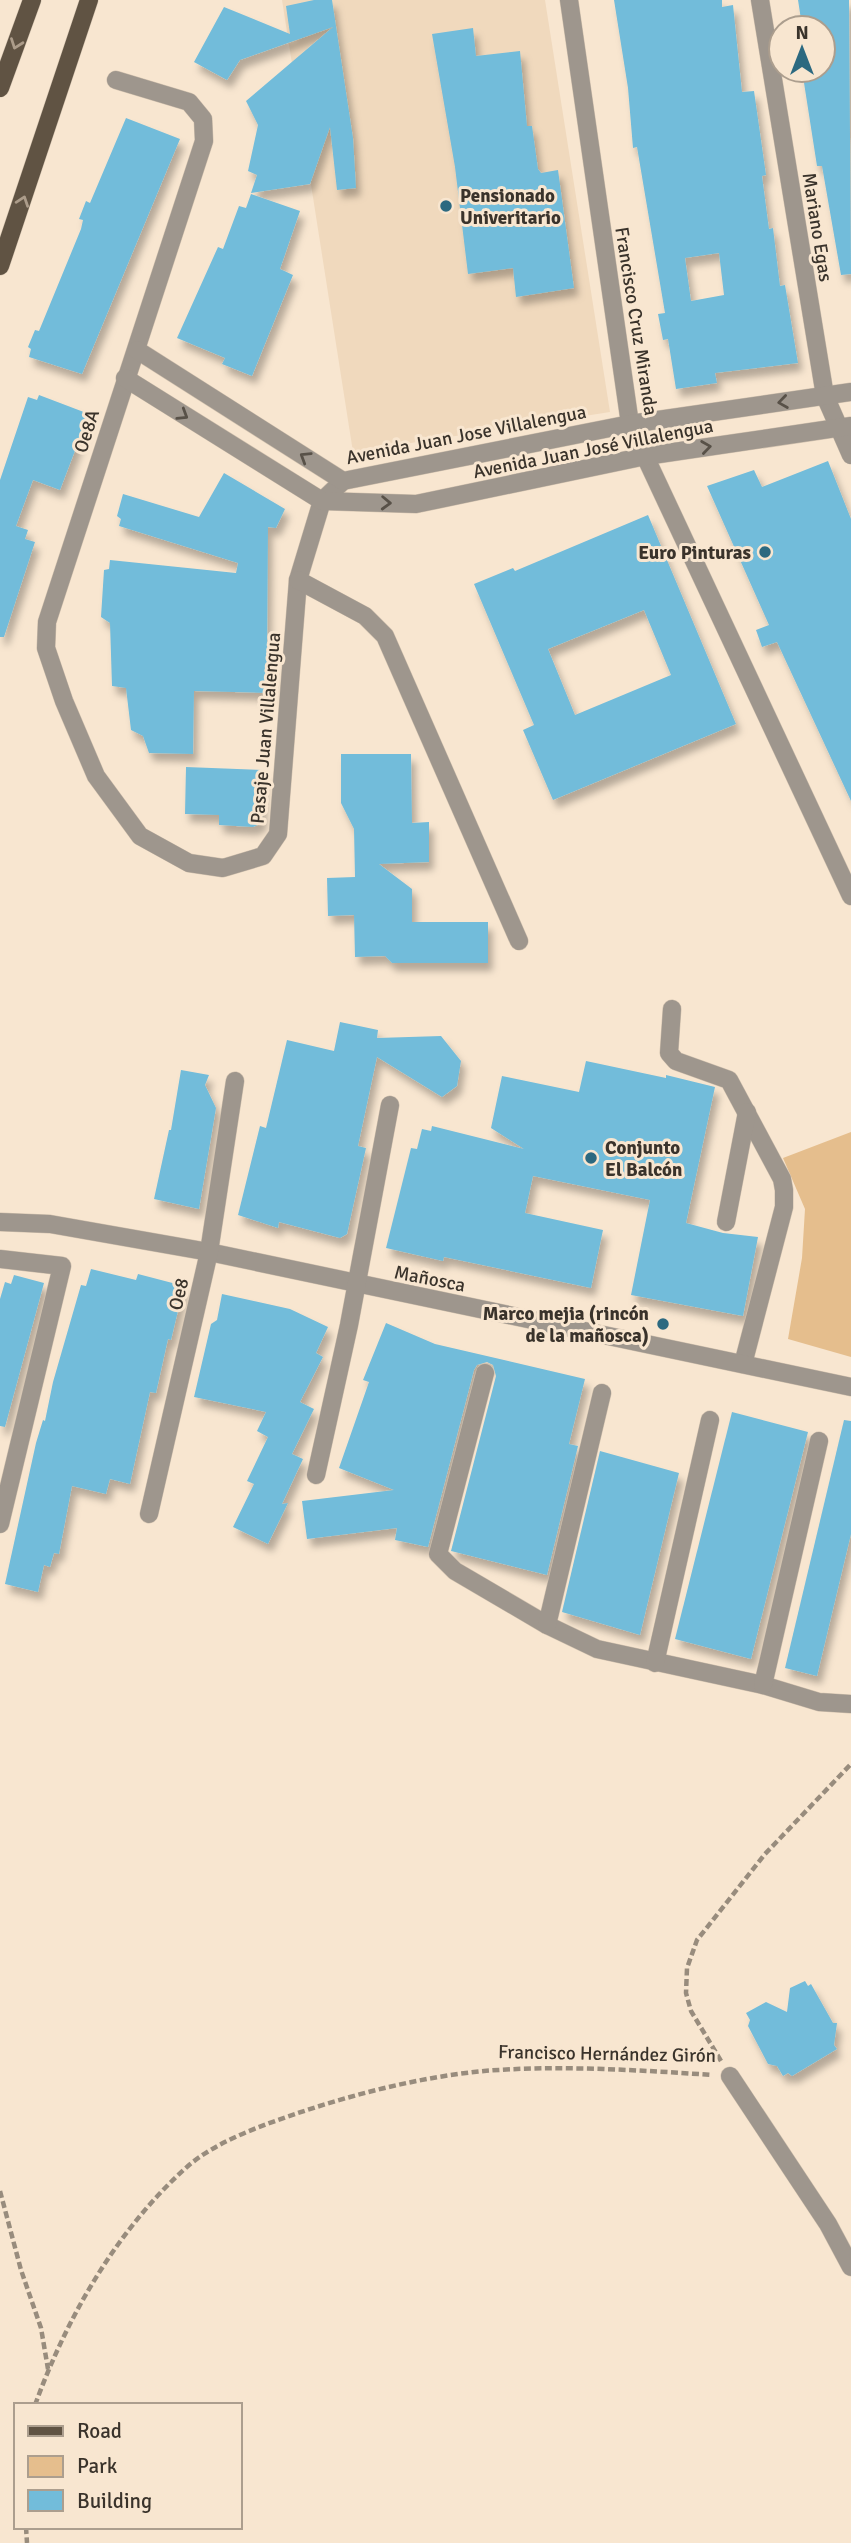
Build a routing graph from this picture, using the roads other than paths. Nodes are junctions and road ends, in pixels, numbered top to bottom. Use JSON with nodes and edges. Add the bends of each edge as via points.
{"nodes":[{"id":1,"x":32,"y":0,"type":"edge"},
{"id":2,"x":89,"y":0,"type":"edge"},
{"id":3,"x":569,"y":0,"type":"edge"},
{"id":4,"x":761,"y":0,"type":"edge"},
{"id":5,"x":116,"y":80,"type":"dead end"},
{"id":6,"x":0,"y":88,"type":"edge"},
{"id":7,"x":0,"y":266,"type":"edge"},
{"id":8,"x":137,"y":351,"type":"junction"},
{"id":9,"x":125,"y":378,"type":"junction"},
{"id":10,"x":851,"y":392,"type":"edge"},
{"id":11,"x":825,"y":396,"type":"junction"},
{"id":12,"x":630,"y":424,"type":"junction"},
{"id":13,"x":845,"y":427,"type":"edge"},
{"id":14,"x":851,"y":455,"type":"edge"},
{"id":15,"x":646,"y":456,"type":"junction"},
{"id":16,"x":343,"y":481,"type":"junction"},
{"id":17,"x":322,"y":501,"type":"junction"},
{"id":18,"x":298,"y":580,"type":"junction"},
{"id":19,"x":140,"y":836,"type":"joint"},
{"id":20,"x":851,"y":896,"type":"edge"},
{"id":21,"x":519,"y":941,"type":"dead end"},
{"id":22,"x":672,"y":1009,"type":"dead end"},
{"id":23,"x":235,"y":1081,"type":"dead end"},
{"id":24,"x":390,"y":1105,"type":"dead end"},
{"id":25,"x":747,"y":1112,"type":"junction"},
{"id":26,"x":726,"y":1222,"type":"dead end"},
{"id":27,"x":0,"y":1223,"type":"edge"},
{"id":28,"x":209,"y":1252,"type":"junction"},
{"id":29,"x":0,"y":1259,"type":"edge"},
{"id":30,"x":356,"y":1285,"type":"junction"},
{"id":31,"x":743,"y":1364,"type":"junction"},
{"id":32,"x":485,"y":1373,"type":"dead end"},
{"id":33,"x":851,"y":1387,"type":"edge"},
{"id":34,"x":601,"y":1393,"type":"dead end"},
{"id":35,"x":710,"y":1420,"type":"dead end"},
{"id":36,"x":819,"y":1441,"type":"dead end"},
{"id":37,"x":316,"y":1475,"type":"dead end"},
{"id":38,"x":149,"y":1514,"type":"dead end"},
{"id":39,"x":0,"y":1524,"type":"edge"},
{"id":40,"x":547,"y":1625,"type":"junction"},
{"id":41,"x":655,"y":1663,"type":"junction"},
{"id":42,"x":763,"y":1685,"type":"junction"},
{"id":43,"x":851,"y":1704,"type":"edge"},
{"id":44,"x":730,"y":2076,"type":"road end"},
{"id":45,"x":851,"y":2267,"type":"edge"}],
"edges":[{"from":1,"to":6,"type":"main road","one_way":true},
{"from":7,"to":2,"type":"main road","one_way":true},
{"from":3,"to":12,"type":"street","name":"Francisco Cruz Miranda"},
{"from":4,"to":11,"type":"street","name":"Mariano Egas"},
{"from":5,"to":8,"type":"street","name":"Oe8A","via":[[189,102],[203,119],[204,141]]},
{"from":8,"to":9,"type":"street","name":"Oe8A"},
{"from":16,"to":8,"type":"street","name":"Avenida Juan Jose Villalengua","one_way":true},
{"from":9,"to":17,"type":"street","one_way":true},
{"from":9,"to":19,"type":"street","name":"Oe8A","via":[[47,622],[46,648],[96,776]]},
{"from":10,"to":11,"type":"street","name":"Avenida Juan José Villalengua"},
{"from":11,"to":12,"type":"street","name":"Avenida Juan José Villalengua","one_way":true},
{"from":11,"to":13,"type":"street","name":"Mariano Egas"},
{"from":12,"to":15,"type":"street","name":"Francisco Cruz Miranda"},
{"from":12,"to":16,"type":"street","name":"Avenida Juan Jose Villalengua"},
{"from":13,"to":14,"type":"street","name":"Mariano Egas"},
{"from":15,"to":13,"type":"street","name":"Avenida Juan José Villalengua","one_way":true},
{"from":17,"to":15,"type":"street","name":"Avenida Juan José Villalengua","one_way":true,"via":[[416,504]]},
{"from":15,"to":20,"type":"street","name":"Francisco Cruz Miranda"},
{"from":16,"to":17,"type":"street","name":"Pasaje Juan Villalengua"},
{"from":17,"to":18,"type":"street","name":"Pasaje Juan Villalengua"},
{"from":18,"to":19,"type":"street","name":"Pasaje Juan Villalengua","via":[[278,834],[263,856],[223,868],[189,863]]},
{"from":18,"to":21,"type":"street","via":[[365,616],[385,636]]},
{"from":22,"to":25,"type":"street","via":[[669,1053],[677,1061],[729,1080]]},
{"from":23,"to":28,"type":"street","name":"Oe8"},
{"from":24,"to":30,"type":"street"},
{"from":25,"to":26,"type":"street"},
{"from":25,"to":31,"type":"street","via":[[782,1179],[785,1207]]},
{"from":27,"to":28,"type":"street","name":"Mañosca","via":[[50,1224]]},
{"from":28,"to":30,"type":"street","name":"Mañosca"},
{"from":28,"to":38,"type":"street","name":"Oe8"},
{"from":29,"to":39,"type":"street","via":[[62,1266]]},
{"from":30,"to":31,"type":"street","name":"Mañosca"},
{"from":30,"to":37,"type":"street"},
{"from":31,"to":33,"type":"street","name":"Mañosca"},
{"from":32,"to":40,"type":"street","via":[[438,1553],[455,1571]]},
{"from":34,"to":40,"type":"street"},
{"from":35,"to":41,"type":"street"},
{"from":36,"to":42,"type":"street"},
{"from":40,"to":41,"type":"street","via":[[597,1649]]},
{"from":41,"to":42,"type":"street"},
{"from":42,"to":43,"type":"street","via":[[819,1702]]},
{"from":44,"to":45,"type":"street","name":"Francisco Hernández Girón","via":[[828,2224]]}]}
